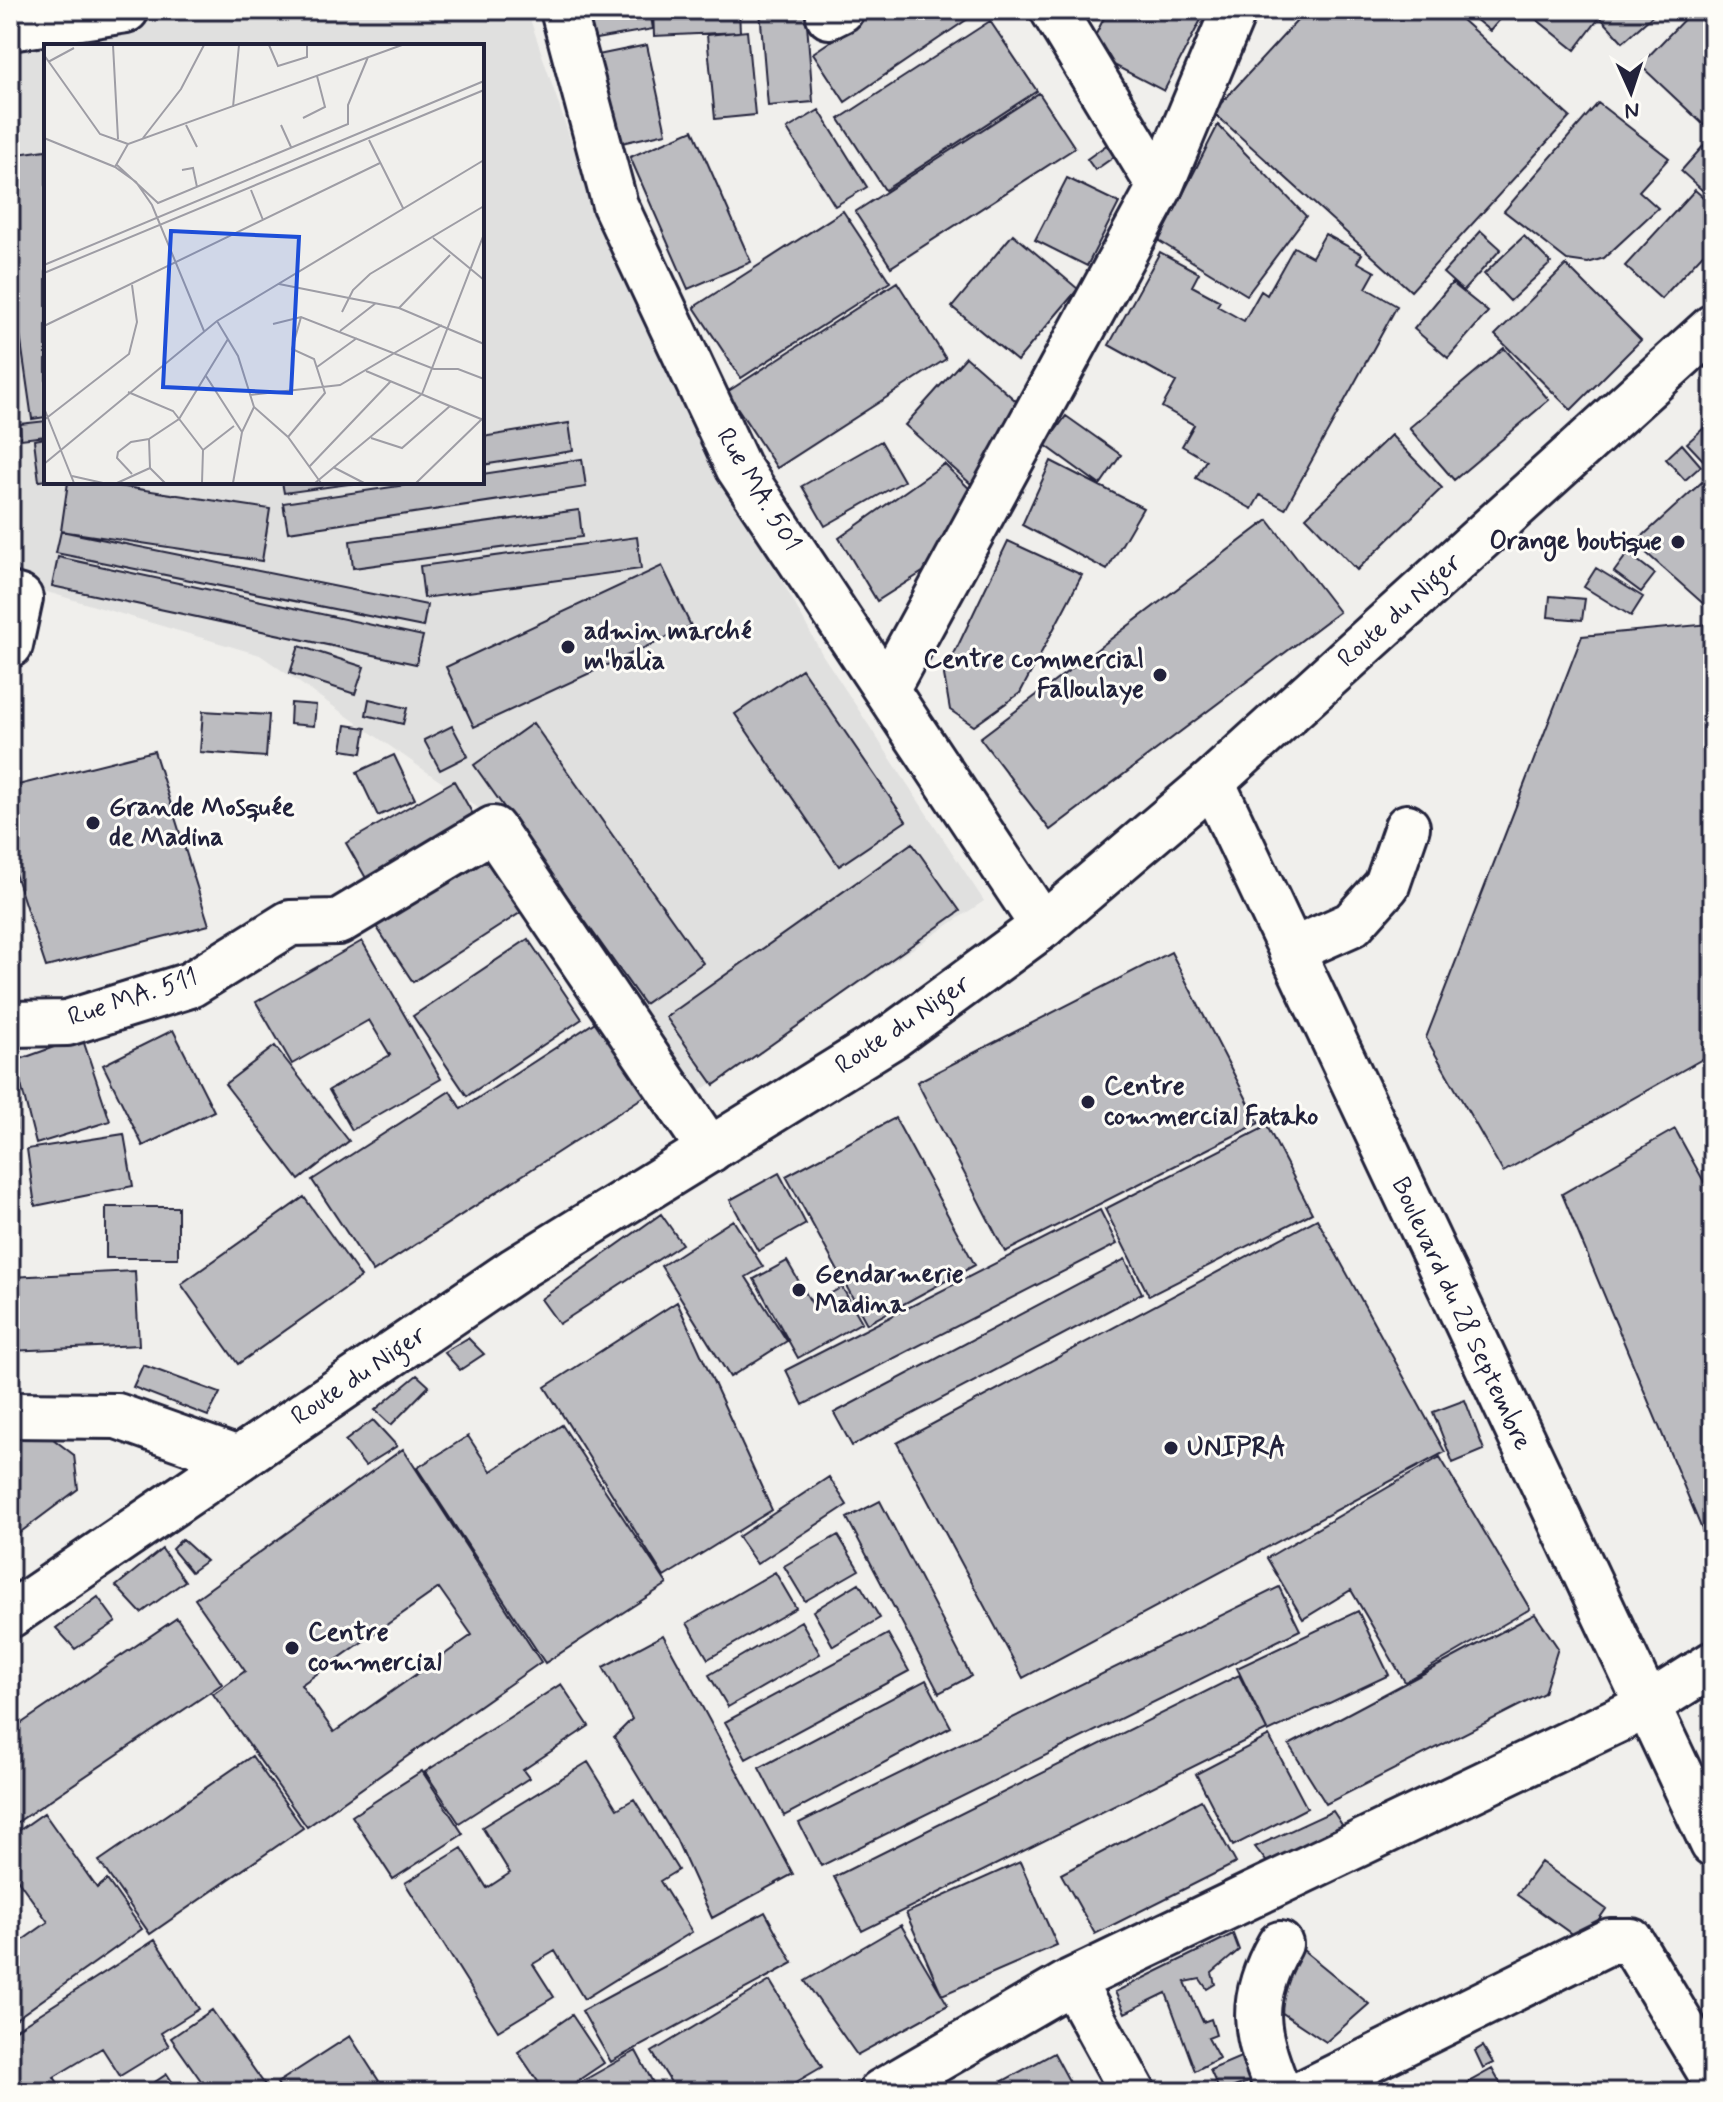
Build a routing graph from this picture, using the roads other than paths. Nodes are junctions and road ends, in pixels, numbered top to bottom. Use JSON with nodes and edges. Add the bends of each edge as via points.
{"nodes":[{"id":1,"x":126,"y":10,"type":"edge"},
{"id":2,"x":563,"y":10,"type":"edge"},
{"id":3,"x":1053,"y":10,"type":"edge"},
{"id":4,"x":1234,"y":10,"type":"edge"},
{"id":5,"x":10,"y":28,"type":"edge"},
{"id":6,"x":1160,"y":187,"type":"junction"},
{"id":7,"x":1713,"y":327,"type":"edge"},
{"id":8,"x":10,"y":595,"type":"edge"},
{"id":9,"x":10,"y":645,"type":"edge"},
{"id":10,"x":886,"y":690,"type":"junction"},
{"id":11,"x":1212,"y":782,"type":"junction"},
{"id":12,"x":1407,"y":827,"type":"dead end"},
{"id":13,"x":1043,"y":926,"type":"junction"},
{"id":14,"x":1291,"y":951,"type":"junction"},
{"id":15,"x":10,"y":1024,"type":"edge"},
{"id":16,"x":710,"y":1150,"type":"junction"},
{"id":17,"x":10,"y":1415,"type":"edge"},
{"id":18,"x":238,"y":1459,"type":"junction"},
{"id":19,"x":10,"y":1615,"type":"edge"},
{"id":20,"x":1713,"y":1664,"type":"edge"},
{"id":21,"x":1645,"y":1707,"type":"junction"},
{"id":22,"x":1713,"y":1844,"type":"edge"},
{"id":23,"x":1280,"y":1944,"type":"dead end"},
{"id":24,"x":1072,"y":1981,"type":"junction"},
{"id":25,"x":1713,"y":2077,"type":"edge"},
{"id":26,"x":881,"y":2092,"type":"edge"},
{"id":27,"x":1133,"y":2092,"type":"edge"},
{"id":28,"x":1279,"y":2092,"type":"edge"},
{"id":29,"x":1305,"y":2092,"type":"edge"}],
"edges":[{"from":1,"to":5,"type":"street"},
{"from":2,"to":10,"type":"street","name":"Rue MA. 501","via":[[615,205],[732,453]]},
{"from":3,"to":6,"type":"street"},
{"from":4,"to":6,"type":"street"},
{"from":6,"to":10,"type":"street"},
{"from":7,"to":11,"type":"street","name":"Route du Niger"},
{"from":8,"to":9,"type":"street","via":[[20,598]]},
{"from":10,"to":13,"type":"street","name":"Rue MA. 501"},
{"from":11,"to":13,"type":"street","name":"Route du Niger"},
{"from":11,"to":14,"type":"street","name":"Boulevard du 28 Septembre"},
{"from":12,"to":14,"type":"street","via":[[1387,885],[1352,924]]},
{"from":13,"to":16,"type":"street","name":"Route du Niger","via":[[893,1036]]},
{"from":14,"to":21,"type":"street","name":"Boulevard du 28 Septembre"},
{"from":15,"to":16,"type":"street","name":"Rue MA. 511","via":[[67,1023],[190,985],[290,923],[338,922],[493,829]]},
{"from":16,"to":18,"type":"street","name":"Route du Niger","via":[[515,1270]]},
{"from":17,"to":18,"type":"street","via":[[117,1416]]},
{"from":18,"to":19,"type":"street","name":"Route du Niger"},
{"from":20,"to":21,"type":"street"},
{"from":21,"to":22,"type":"street","name":"Boulevard du 28 Septembre"},
{"from":21,"to":24,"type":"street"},
{"from":23,"to":28,"type":"street","via":[[1255,2009]]},
{"from":24,"to":26,"type":"street"},
{"from":24,"to":27,"type":"street"},
{"from":25,"to":29,"type":"street","via":[[1631,1941],[1610,1941]]}]}
